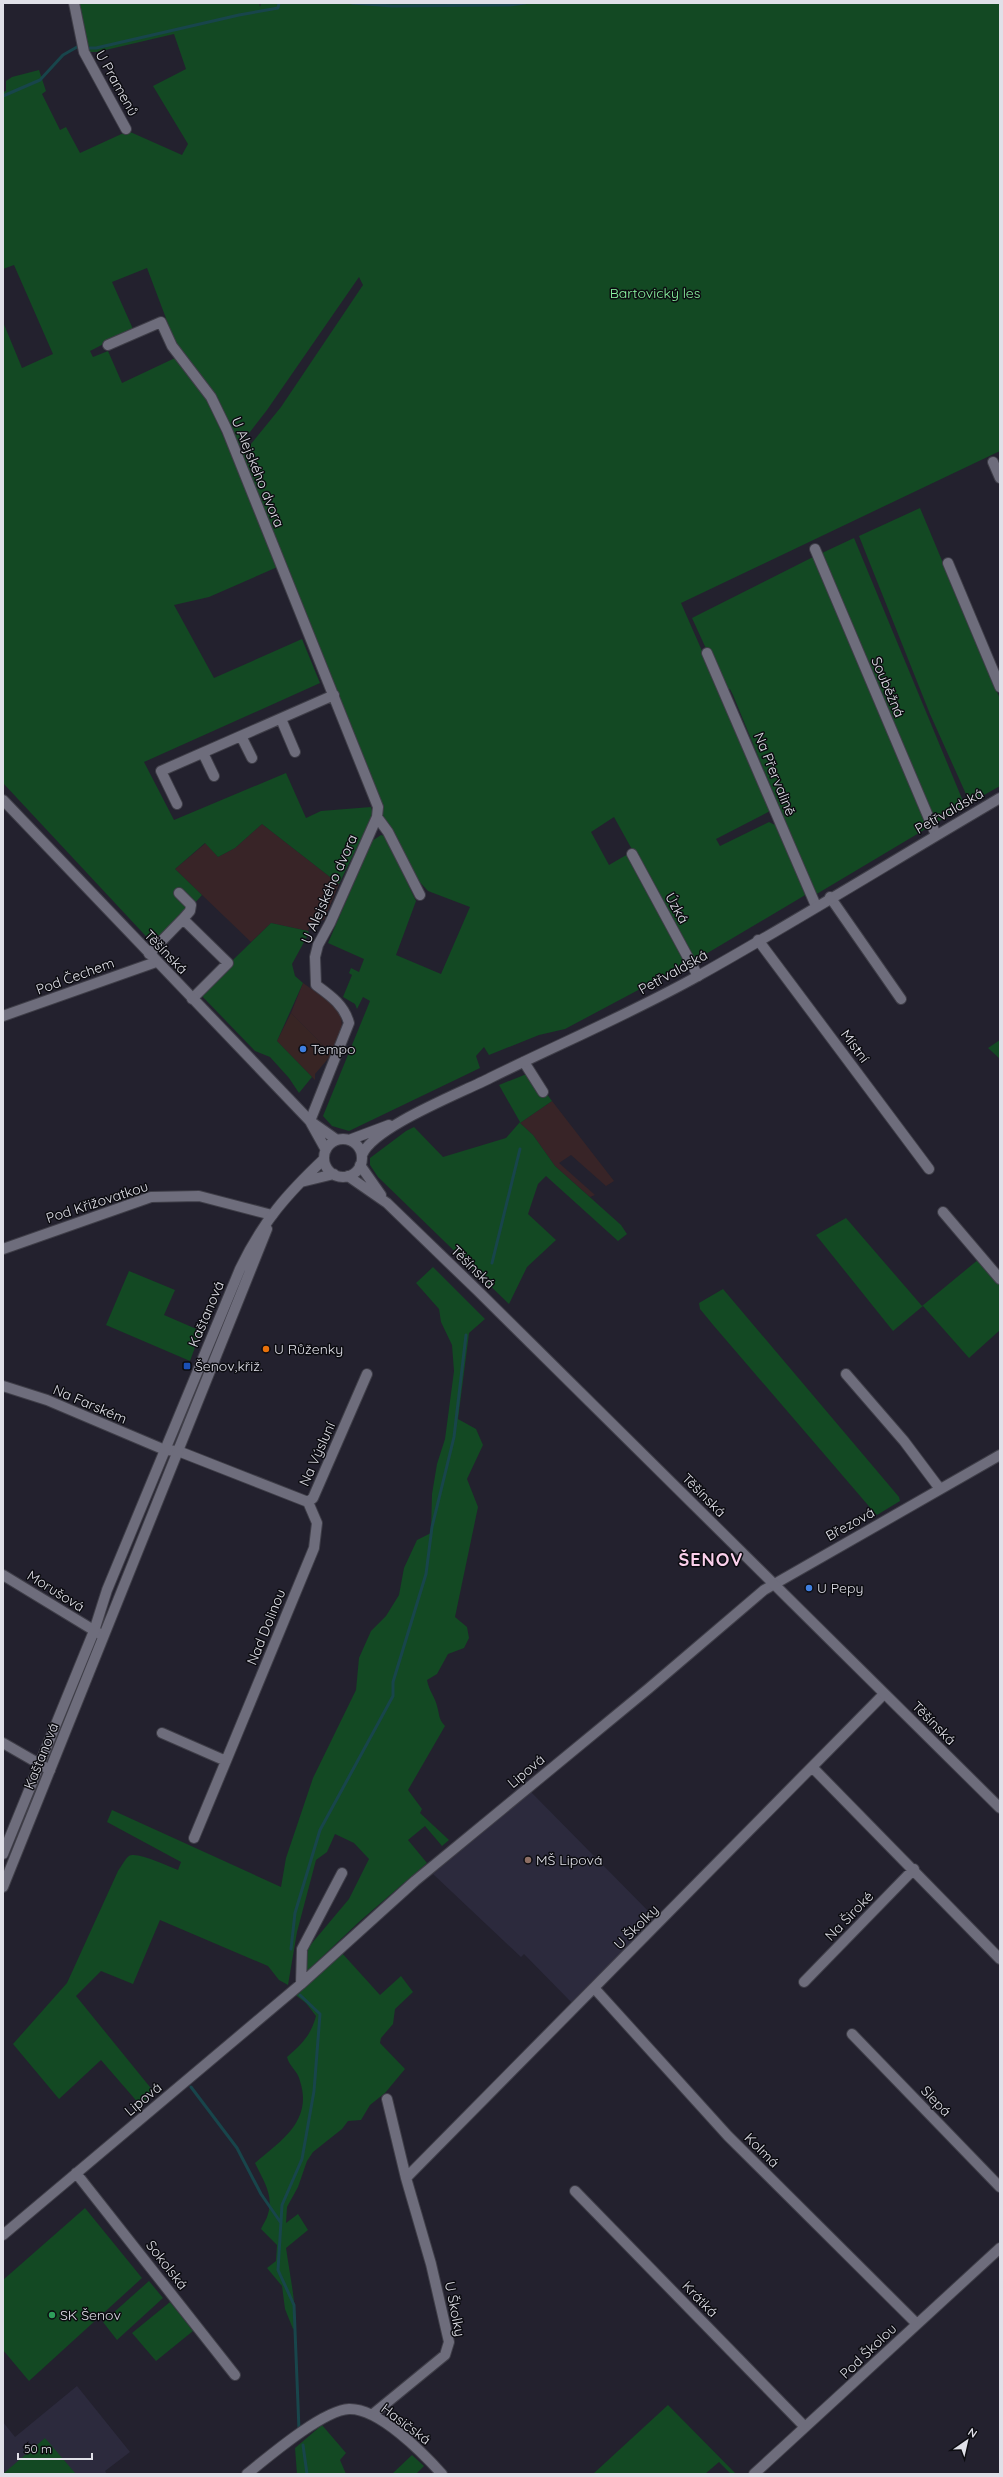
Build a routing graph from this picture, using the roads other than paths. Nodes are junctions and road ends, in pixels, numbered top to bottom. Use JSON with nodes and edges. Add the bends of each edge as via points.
{"nodes":[{"id":1,"x":74,"y":3,"type":"edge"},
{"id":2,"x":126,"y":129,"type":"dead end"},
{"id":3,"x":108,"y":345,"type":"dead end"},
{"id":4,"x":993,"y":462,"type":"dead end"},
{"id":5,"x":1000,"y":478,"type":"edge"},
{"id":6,"x":815,"y":549,"type":"dead end"},
{"id":7,"x":948,"y":563,"type":"dead end"},
{"id":8,"x":707,"y":653,"type":"dead end"},
{"id":9,"x":1000,"y":687,"type":"edge"},
{"id":10,"x":334,"y":695,"type":"junction"},
{"id":11,"x":281,"y":719,"type":"junction"},
{"id":12,"x":241,"y":736,"type":"junction"},
{"id":13,"x":295,"y":752,"type":"dead end"},
{"id":14,"x":203,"y":753,"type":"junction"},
{"id":15,"x":252,"y":758,"type":"dead end"},
{"id":16,"x":214,"y":776,"type":"dead end"},
{"id":17,"x":1000,"y":798,"type":"edge"},
{"id":18,"x":3,"y":800,"type":"edge"},
{"id":19,"x":177,"y":804,"type":"dead end"},
{"id":20,"x":3,"y":808,"type":"edge"},
{"id":21,"x":17,"y":814,"type":"junction"},
{"id":22,"x":377,"y":817,"type":"junction"},
{"id":23,"x":936,"y":835,"type":"junction"},
{"id":24,"x":632,"y":854,"type":"dead end"},
{"id":25,"x":179,"y":893,"type":"dead end"},
{"id":26,"x":420,"y":895,"type":"dead end"},
{"id":27,"x":830,"y":897,"type":"junction"},
{"id":28,"x":816,"y":906,"type":"junction"},
{"id":29,"x":183,"y":919,"type":"junction"},
{"id":30,"x":758,"y":940,"type":"junction"},
{"id":31,"x":148,"y":954,"type":"junction"},
{"id":32,"x":156,"y":962,"type":"junction"},
{"id":33,"x":698,"y":976,"type":"junction"},
{"id":34,"x":192,"y":999,"type":"junction"},
{"id":35,"x":901,"y":999,"type":"dead end"},
{"id":36,"x":3,"y":1016,"type":"edge"},
{"id":37,"x":524,"y":1062,"type":"junction"},
{"id":38,"x":543,"y":1092,"type":"dead end"},
{"id":39,"x":310,"y":1121,"type":"junction"},
{"id":40,"x":400,"y":1122,"type":"junction"},
{"id":41,"x":337,"y":1140,"type":"junction"},
{"id":42,"x":349,"y":1140,"type":"junction"},
{"id":43,"x":325,"y":1154,"type":"junction"},
{"id":44,"x":361,"y":1160,"type":"junction"},
{"id":45,"x":929,"y":1169,"type":"dead end"},
{"id":46,"x":334,"y":1174,"type":"junction"},
{"id":47,"x":348,"y":1176,"type":"junction"},
{"id":48,"x":299,"y":1183,"type":"junction"},
{"id":49,"x":387,"y":1203,"type":"junction"},
{"id":50,"x":943,"y":1212,"type":"dead end"},
{"id":51,"x":272,"y":1216,"type":"junction"},
{"id":52,"x":3,"y":1249,"type":"edge"},
{"id":53,"x":1000,"y":1279,"type":"edge"},
{"id":54,"x":367,"y":1374,"type":"dead end"},
{"id":55,"x":846,"y":1374,"type":"dead end"},
{"id":56,"x":3,"y":1386,"type":"edge"},
{"id":57,"x":165,"y":1450,"type":"junction"},
{"id":58,"x":178,"y":1451,"type":"junction"},
{"id":59,"x":1000,"y":1455,"type":"edge"},
{"id":60,"x":940,"y":1489,"type":"junction"},
{"id":61,"x":308,"y":1502,"type":"junction"},
{"id":62,"x":3,"y":1575,"type":"edge"},
{"id":63,"x":773,"y":1584,"type":"junction"},
{"id":64,"x":94,"y":1631,"type":"junction"},
{"id":65,"x":104,"y":1636,"type":"junction"},
{"id":66,"x":884,"y":1694,"type":"junction"},
{"id":67,"x":162,"y":1733,"type":"dead end"},
{"id":68,"x":3,"y":1743,"type":"edge"},
{"id":69,"x":226,"y":1761,"type":"junction"},
{"id":70,"x":39,"y":1766,"type":"junction"},
{"id":71,"x":812,"y":1767,"type":"junction"},
{"id":72,"x":50,"y":1770,"type":"junction"},
{"id":73,"x":1000,"y":1808,"type":"edge"},
{"id":74,"x":194,"y":1838,"type":"dead end"},
{"id":75,"x":3,"y":1854,"type":"edge"},
{"id":76,"x":914,"y":1869,"type":"junction"},
{"id":77,"x":342,"y":1873,"type":"dead end"},
{"id":78,"x":3,"y":1887,"type":"edge"},
{"id":79,"x":1000,"y":1958,"type":"edge"},
{"id":80,"x":804,"y":1982,"type":"dead end"},
{"id":81,"x":301,"y":1984,"type":"junction"},
{"id":82,"x":595,"y":1989,"type":"junction"},
{"id":83,"x":852,"y":2034,"type":"dead end"},
{"id":84,"x":387,"y":2099,"type":"dead end"},
{"id":85,"x":76,"y":2173,"type":"junction"},
{"id":86,"x":406,"y":2178,"type":"junction"},
{"id":87,"x":1000,"y":2187,"type":"edge"},
{"id":88,"x":575,"y":2191,"type":"dead end"},
{"id":89,"x":3,"y":2235,"type":"edge"},
{"id":90,"x":1000,"y":2248,"type":"edge"},
{"id":91,"x":917,"y":2324,"type":"junction"},
{"id":92,"x":235,"y":2375,"type":"dead end"},
{"id":93,"x":373,"y":2414,"type":"junction"},
{"id":94,"x":805,"y":2427,"type":"junction"},
{"id":95,"x":247,"y":2474,"type":"edge"},
{"id":96,"x":442,"y":2474,"type":"edge"},
{"id":97,"x":754,"y":2474,"type":"edge"}],
"edges":[{"from":1,"to":2,"type":"street","name":"U Pramenů","via":[[84,52]]},
{"from":3,"to":10,"type":"street","name":"U Alejského dvora","via":[[161,322],[172,346],[211,397],[227,430]]},
{"from":4,"to":5,"type":"street"},
{"from":6,"to":23,"type":"street","name":"Souběžná"},
{"from":7,"to":9,"type":"street"},
{"from":8,"to":28,"type":"street","name":"Na Přervalině"},
{"from":10,"to":11,"type":"street"},
{"from":10,"to":22,"type":"street","name":"U Alejského dvora","via":[[378,807]]},
{"from":11,"to":12,"type":"street"},
{"from":11,"to":13,"type":"street"},
{"from":12,"to":14,"type":"street"},
{"from":12,"to":15,"type":"street"},
{"from":14,"to":16,"type":"street"},
{"from":14,"to":19,"type":"street","via":[[161,771]]},
{"from":17,"to":23,"type":"street","name":"Petřvaldská"},
{"from":18,"to":21,"type":"street","name":"Těšínská"},
{"from":20,"to":21,"type":"street"},
{"from":21,"to":31,"type":"street","name":"Těšínská"},
{"from":22,"to":26,"type":"street","name":"U Alejského dvora","via":[[388,832]]},
{"from":22,"to":39,"type":"street","name":"U Alejského dvora","via":[[318,945],[315,957],[316,985],[336,1000],[346,1013],[349,1023]]},
{"from":23,"to":27,"type":"street","name":"Petřvaldská"},
{"from":24,"to":33,"type":"street","name":"Úzká"},
{"from":25,"to":29,"type":"street","via":[[191,905],[190,911]]},
{"from":27,"to":28,"type":"street","name":"Petřvaldská"},
{"from":27,"to":35,"type":"street"},
{"from":28,"to":30,"type":"street","name":"Petřvaldská"},
{"from":29,"to":31,"type":"street"},
{"from":29,"to":34,"type":"street","via":[[228,963]]},
{"from":30,"to":33,"type":"street","name":"Petřvaldská"},
{"from":30,"to":45,"type":"street","name":"Místní"},
{"from":31,"to":32,"type":"street","name":"Těšínská"},
{"from":32,"to":34,"type":"street","name":"Těšínská"},
{"from":32,"to":36,"type":"street","name":"Pod Čechem"},
{"from":33,"to":37,"type":"street","name":"Petřvaldská","via":[[572,1041]]},
{"from":34,"to":39,"type":"street","name":"Těšínská"},
{"from":37,"to":38,"type":"street"},
{"from":37,"to":40,"type":"street","name":"Petřvaldská"},
{"from":39,"to":41,"type":"street","name":"Těšínská"},
{"from":39,"to":43,"type":"street","name":"Těšínská"},
{"from":40,"to":42,"type":"street","name":"Petřvaldská"},
{"from":40,"to":44,"type":"street","name":"Petřvaldská","via":[[372,1141]]},
{"from":41,"to":42,"type":"street"},
{"from":41,"to":43,"type":"street"},
{"from":42,"to":44,"type":"street","via":[[358,1146]]},
{"from":43,"to":46,"type":"street","via":[[327,1168]]},
{"from":43,"to":48,"type":"street","name":"Kaštanová"},
{"from":44,"to":47,"type":"street","via":[[355,1172]]},
{"from":44,"to":49,"type":"street","name":"Těšínská"},
{"from":46,"to":47,"type":"street"},
{"from":46,"to":48,"type":"street"},
{"from":47,"to":49,"type":"street","name":"Těšínská"},
{"from":48,"to":51,"type":"street","name":"Kaštanová","via":[[281,1201]]},
{"from":49,"to":63,"type":"street","name":"Těšínská"},
{"from":50,"to":53,"type":"street"},
{"from":51,"to":52,"type":"street","name":"Pod Křižovatkou","via":[[199,1196],[151,1197]]},
{"from":51,"to":57,"type":"street","name":"Kaštanová","via":[[251,1245],[240,1269]]},
{"from":51,"to":58,"type":"street","name":"Kaštanová","via":[[257,1259]]},
{"from":54,"to":61,"type":"street","name":"Na Výsluní","via":[[313,1498]]},
{"from":55,"to":60,"type":"street","via":[[904,1441]]},
{"from":56,"to":57,"type":"street","name":"Na Farském","via":[[47,1400]]},
{"from":57,"to":58,"type":"street"},
{"from":57,"to":64,"type":"street","name":"Kaštanová","via":[[106,1590]]},
{"from":58,"to":61,"type":"street","name":"Na Výsluní"},
{"from":58,"to":65,"type":"street","name":"Kaštanová"},
{"from":59,"to":60,"type":"street","name":"Březová"},
{"from":60,"to":63,"type":"street","name":"Březová"},
{"from":61,"to":69,"type":"street","name":"Nad Dolinou","via":[[317,1523],[314,1548]]},
{"from":62,"to":64,"type":"street","name":"Morušová"},
{"from":63,"to":66,"type":"street","name":"Těšínská"},
{"from":63,"to":81,"type":"street","name":"Lipová","via":[[415,1881]]},
{"from":64,"to":65,"type":"street"},
{"from":64,"to":70,"type":"street","name":"Kaštanová"},
{"from":65,"to":72,"type":"street","name":"Kaštanová"},
{"from":66,"to":71,"type":"street","name":"U Školky"},
{"from":66,"to":73,"type":"street","name":"Těšínská"},
{"from":67,"to":69,"type":"street"},
{"from":68,"to":70,"type":"street"},
{"from":69,"to":74,"type":"street","name":"Nad Dolinou"},
{"from":70,"to":72,"type":"street"},
{"from":70,"to":75,"type":"street","name":"Kaštanová"},
{"from":71,"to":76,"type":"street"},
{"from":71,"to":82,"type":"street","name":"U Školky"},
{"from":72,"to":78,"type":"street","name":"Kaštanová"},
{"from":76,"to":79,"type":"street"},
{"from":76,"to":80,"type":"street","name":"Na Široké"},
{"from":77,"to":81,"type":"street","via":[[302,1949]]},
{"from":81,"to":85,"type":"street","name":"Lipová"},
{"from":82,"to":86,"type":"street","name":"U Školky"},
{"from":82,"to":91,"type":"street","name":"Kolmá","via":[[728,2136]]},
{"from":83,"to":87,"type":"street","name":"Slepá"},
{"from":84,"to":86,"type":"street","name":"U Školky"},
{"from":85,"to":89,"type":"street","name":"Lipová"},
{"from":85,"to":92,"type":"street","name":"Sokolská"},
{"from":86,"to":93,"type":"street","name":"U Školky","via":[[431,2264],[449,2342],[445,2355]]},
{"from":88,"to":94,"type":"street","name":"Krátká"},
{"from":90,"to":91,"type":"street","name":"Pod Školou"},
{"from":91,"to":94,"type":"street","name":"Pod Školou"},
{"from":93,"to":95,"type":"street","name":"Hasičská","via":[[349,2409],[324,2416]]},
{"from":93,"to":96,"type":"street","name":"Hasičská","via":[[428,2458]]},
{"from":94,"to":97,"type":"street","name":"Pod Školou"}]}
